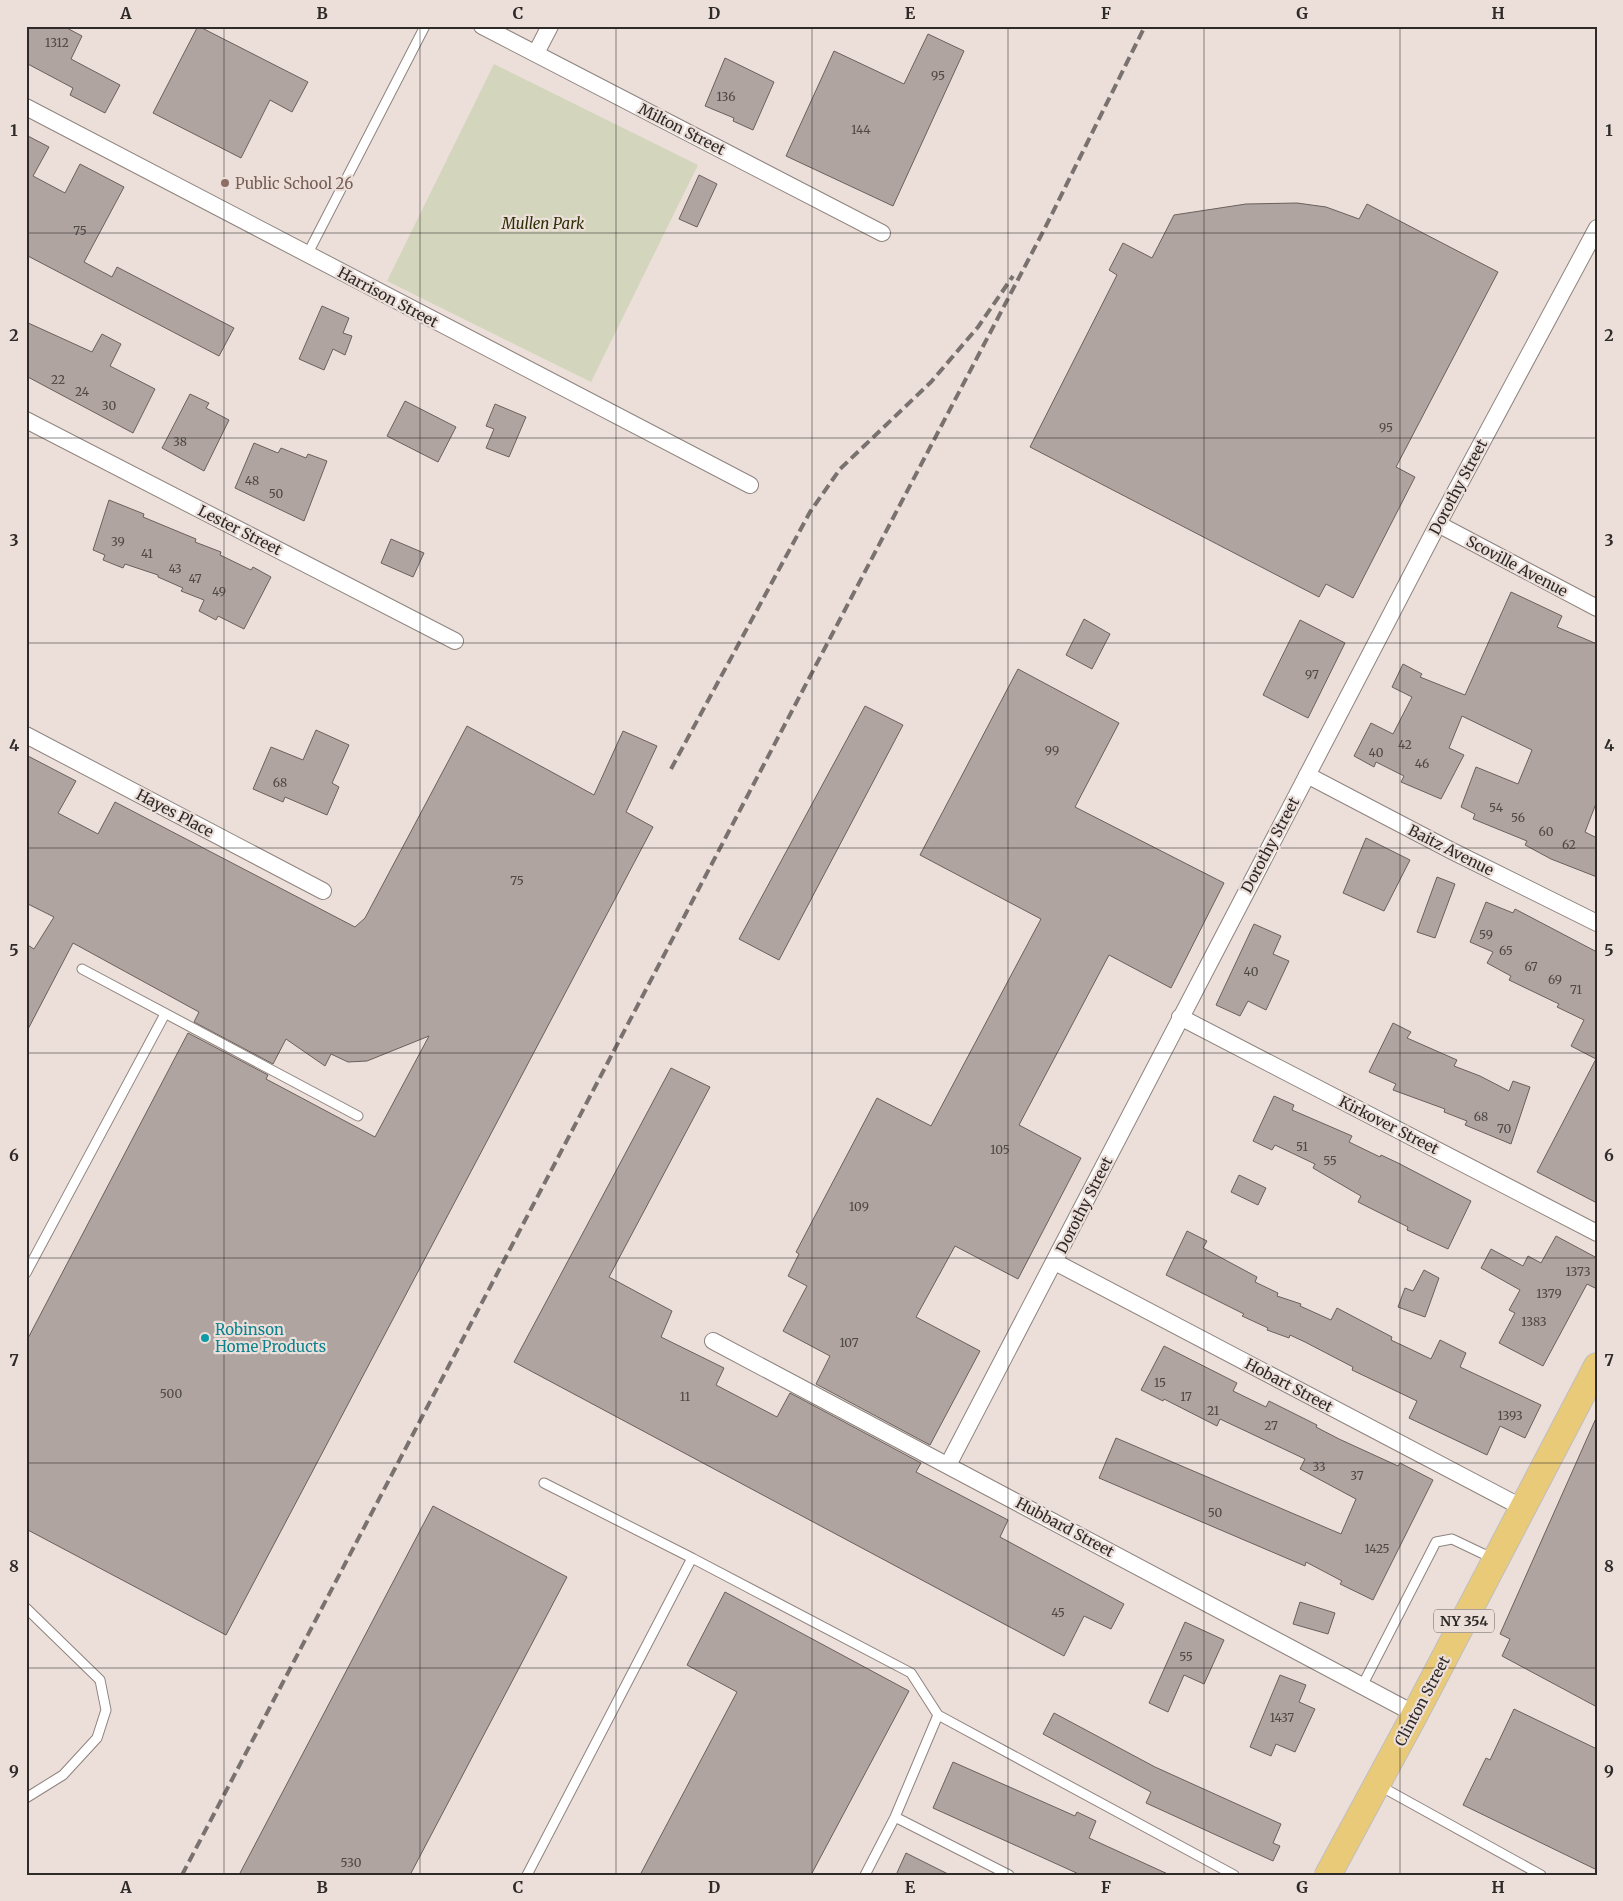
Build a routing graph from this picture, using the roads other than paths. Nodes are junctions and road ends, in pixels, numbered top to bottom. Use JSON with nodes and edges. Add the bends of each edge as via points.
{"nodes":[{"id":1,"x":426,"y":26,"type":"edge"},
{"id":2,"x":482,"y":26,"type":"edge"},
{"id":3,"x":550,"y":26,"type":"edge"},
{"id":4,"x":536,"y":53,"type":"junction"},
{"id":5,"x":26,"y":107,"type":"edge"},
{"id":6,"x":1597,"y":228,"type":"edge"},
{"id":7,"x":882,"y":233,"type":"dead end"},
{"id":8,"x":307,"y":255,"type":"junction"},
{"id":9,"x":26,"y":420,"type":"edge"},
{"id":10,"x":750,"y":485,"type":"dead end"},
{"id":11,"x":1438,"y":524,"type":"junction"},
{"id":12,"x":1597,"y":608,"type":"edge"},
{"id":13,"x":455,"y":641,"type":"dead end"},
{"id":14,"x":26,"y":735,"type":"edge"},
{"id":15,"x":1307,"y":775,"type":"junction"},
{"id":16,"x":323,"y":891,"type":"dead end"},
{"id":17,"x":1597,"y":923,"type":"edge"},
{"id":18,"x":82,"y":969,"type":"dead end"},
{"id":19,"x":165,"y":1014,"type":"junction"},
{"id":20,"x":1180,"y":1017,"type":"junction"},
{"id":21,"x":358,"y":1116,"type":"dead end"},
{"id":22,"x":1597,"y":1233,"type":"edge"},
{"id":23,"x":1055,"y":1262,"type":"junction"},
{"id":24,"x":26,"y":1274,"type":"edge"},
{"id":25,"x":713,"y":1341,"type":"dead end"},
{"id":26,"x":1596,"y":1367,"type":"edge"},
{"id":27,"x":948,"y":1465,"type":"junction"},
{"id":28,"x":544,"y":1483,"type":"dead end"},
{"id":29,"x":1523,"y":1508,"type":"junction"},
{"id":30,"x":692,"y":1558,"type":"junction"},
{"id":31,"x":1496,"y":1560,"type":"junction"},
{"id":32,"x":26,"y":1608,"type":"edge"},
{"id":33,"x":1362,"y":1686,"type":"junction"},
{"id":34,"x":1415,"y":1714,"type":"junction"},
{"id":35,"x":938,"y":1716,"type":"junction"},
{"id":36,"x":1377,"y":1785,"type":"junction"},
{"id":37,"x":26,"y":1798,"type":"edge"},
{"id":38,"x":896,"y":1817,"type":"junction"},
{"id":39,"x":526,"y":1875,"type":"edge"},
{"id":40,"x":865,"y":1875,"type":"edge"},
{"id":41,"x":1009,"y":1875,"type":"edge"},
{"id":42,"x":1234,"y":1875,"type":"edge"},
{"id":43,"x":1328,"y":1875,"type":"edge"},
{"id":44,"x":1542,"y":1875,"type":"edge"}],
"edges":[{"from":1,"to":8,"type":"lane"},
{"from":2,"to":4,"type":"street","name":"Milton Street"},
{"from":3,"to":4,"type":"street"},
{"from":4,"to":7,"type":"street","name":"Milton Street"},
{"from":5,"to":8,"type":"street","name":"Harrison Street"},
{"from":6,"to":11,"type":"street","name":"Dorothy Street"},
{"from":8,"to":10,"type":"street","name":"Harrison Street"},
{"from":9,"to":13,"type":"street","name":"Lester Street"},
{"from":11,"to":12,"type":"street","name":"Scoville Avenue"},
{"from":11,"to":15,"type":"street","name":"Dorothy Street"},
{"from":14,"to":16,"type":"street","name":"Hayes Place"},
{"from":15,"to":17,"type":"street","name":"Baitz Avenue"},
{"from":15,"to":20,"type":"street","name":"Dorothy Street"},
{"from":18,"to":19,"type":"lane"},
{"from":19,"to":21,"type":"lane"},
{"from":19,"to":24,"type":"lane"},
{"from":20,"to":22,"type":"street","name":"Kirkover Street"},
{"from":20,"to":23,"type":"street","name":"Dorothy Street"},
{"from":23,"to":27,"type":"street","name":"Dorothy Street"},
{"from":23,"to":29,"type":"street","name":"Hobart Street"},
{"from":25,"to":27,"type":"street","name":"Hubbard Street"},
{"from":26,"to":29,"type":"main road","name":"Clinton Street","number":"NY 354"},
{"from":27,"to":33,"type":"street","name":"Hubbard Street"},
{"from":28,"to":30,"type":"lane"},
{"from":29,"to":31,"type":"main road","name":"Clinton Street","number":"NY 354"},
{"from":30,"to":35,"type":"lane","via":[[911,1674]]},
{"from":30,"to":39,"type":"lane"},
{"from":31,"to":33,"type":"lane","via":[[1452,1539],[1436,1542]]},
{"from":31,"to":34,"type":"main road","name":"Clinton Street","number":"NY 354"},
{"from":32,"to":37,"type":"lane","via":[[100,1680],[106,1710],[97,1738],[63,1775]]},
{"from":33,"to":34,"type":"street","name":"Hubbard Street"},
{"from":34,"to":36,"type":"main road","name":"Clinton Street","number":"NY 354"},
{"from":35,"to":38,"type":"lane"},
{"from":35,"to":42,"type":"lane"},
{"from":36,"to":43,"type":"main road","name":"Clinton Street","number":"NY 354"},
{"from":36,"to":44,"type":"lane"},
{"from":38,"to":40,"type":"lane"},
{"from":38,"to":41,"type":"lane"}]}
